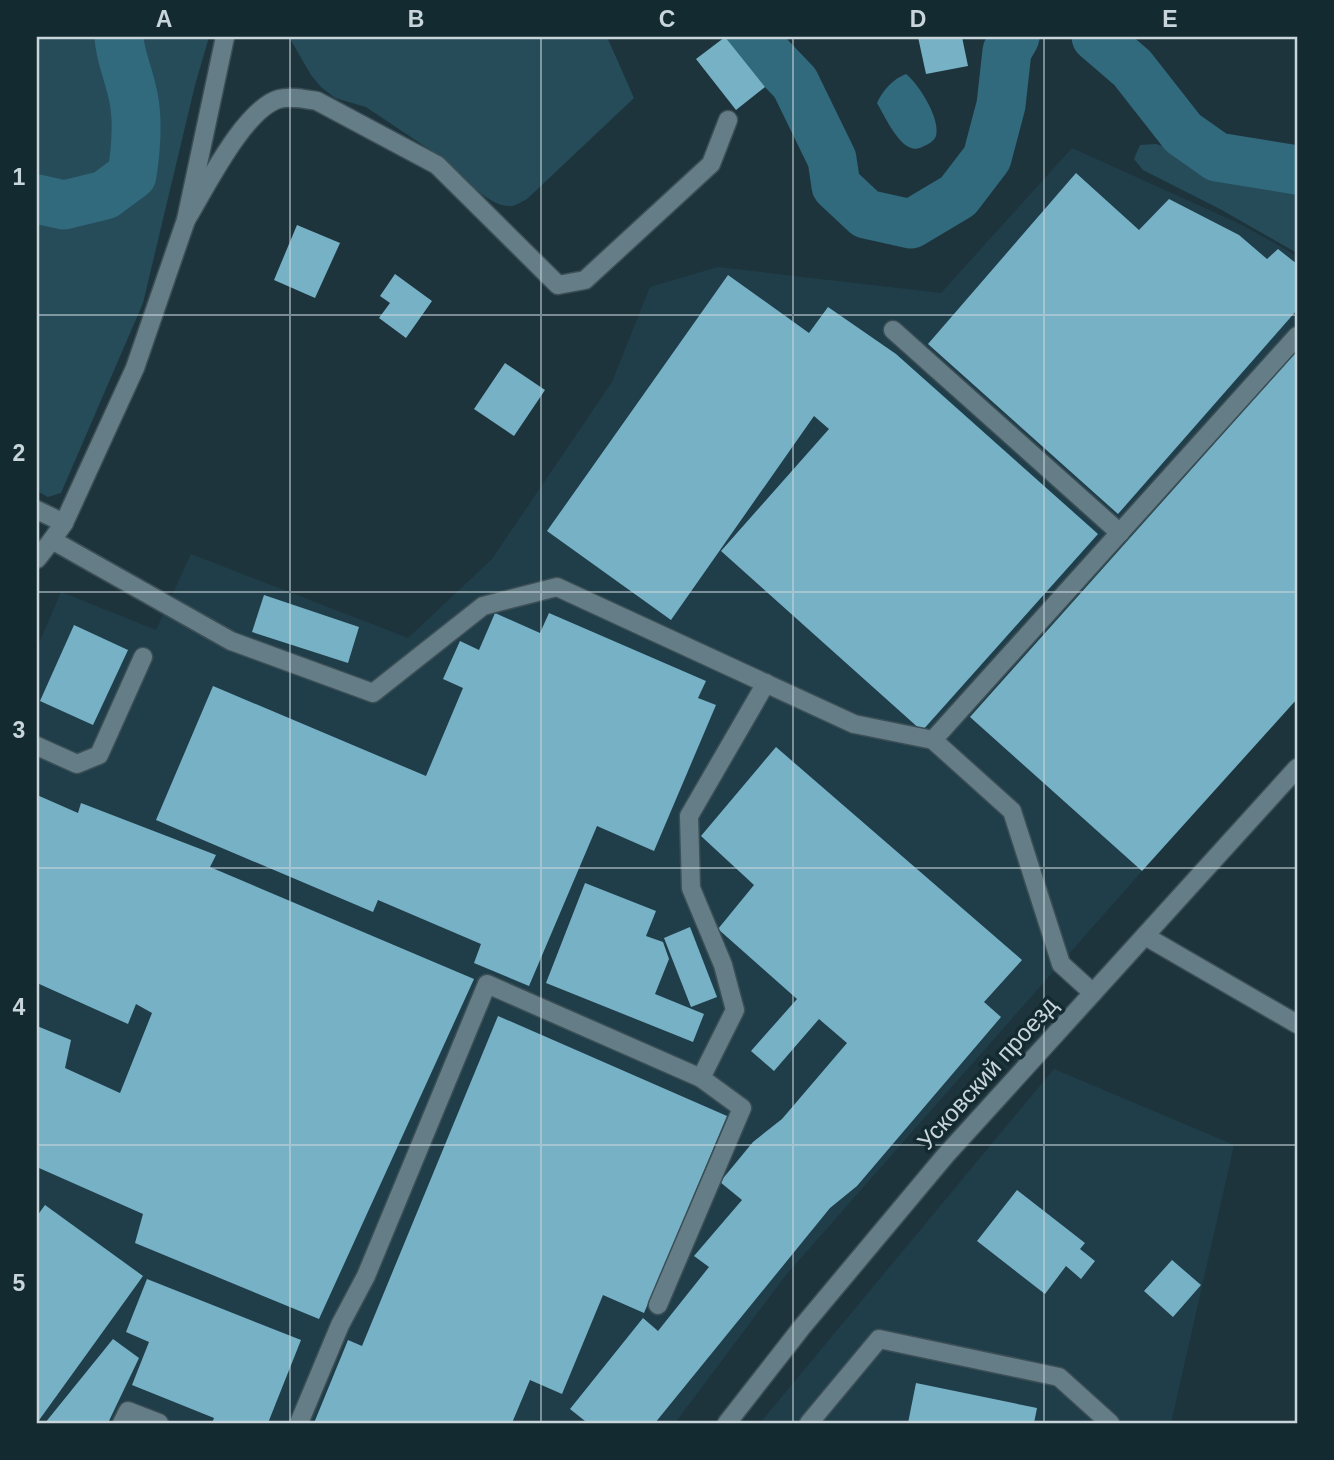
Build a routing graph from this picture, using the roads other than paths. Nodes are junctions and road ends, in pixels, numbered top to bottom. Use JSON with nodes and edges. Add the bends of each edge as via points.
{"nodes":[{"id":1,"x":225,"y":37,"type":"edge"},
{"id":2,"x":727,"y":120,"type":"dead end"},
{"id":3,"x":186,"y":220,"type":"junction"},
{"id":4,"x":893,"y":330,"type":"dead end"},
{"id":5,"x":1297,"y":336,"type":"edge"},
{"id":6,"x":37,"y":510,"type":"edge"},
{"id":7,"x":64,"y":523,"type":"junction"},
{"id":8,"x":1119,"y":533,"type":"junction"},
{"id":9,"x":52,"y":540,"type":"junction"},
{"id":10,"x":37,"y":559,"type":"edge"},
{"id":11,"x":143,"y":657,"type":"dead end"},
{"id":12,"x":765,"y":683,"type":"junction"},
{"id":13,"x":933,"y":740,"type":"junction"},
{"id":14,"x":37,"y":746,"type":"edge"},
{"id":15,"x":1297,"y":768,"type":"edge"},
{"id":16,"x":1144,"y":936,"type":"junction"},
{"id":17,"x":1093,"y":993,"type":"junction"},
{"id":18,"x":1297,"y":1024,"type":"edge"},
{"id":19,"x":701,"y":1078,"type":"junction"},
{"id":20,"x":658,"y":1305,"type":"dead end"},
{"id":21,"x":122,"y":1423,"type":"edge"},
{"id":22,"x":159,"y":1423,"type":"edge"},
{"id":23,"x":299,"y":1423,"type":"edge"},
{"id":24,"x":727,"y":1423,"type":"edge"},
{"id":25,"x":810,"y":1423,"type":"edge"},
{"id":26,"x":1110,"y":1423,"type":"edge"}],
"edges":[{"from":1,"to":3,"type":"street"},
{"from":2,"to":3,"type":"street","via":[[711,164],[584,280],[558,285],[437,165],[317,101],[279,99],[260,109],[239,132]]},
{"from":3,"to":7,"type":"street","via":[[135,368]]},
{"from":4,"to":8,"type":"street"},
{"from":5,"to":8,"type":"street"},
{"from":6,"to":7,"type":"street"},
{"from":7,"to":9,"type":"street"},
{"from":8,"to":13,"type":"street"},
{"from":9,"to":10,"type":"street"},
{"from":9,"to":12,"type":"street","via":[[231,641],[373,693],[483,606],[557,587]]},
{"from":11,"to":14,"type":"street","via":[[99,755],[77,764]]},
{"from":12,"to":13,"type":"street","via":[[854,724]]},
{"from":12,"to":19,"type":"street","via":[[688,816],[691,888],[723,965],[735,1010]]},
{"from":13,"to":17,"type":"street","via":[[1012,811],[1061,964]]},
{"from":15,"to":16,"type":"street","name":"Усковский проезд"},
{"from":16,"to":17,"type":"street","name":"Усковский проезд"},
{"from":16,"to":18,"type":"street"},
{"from":17,"to":24,"type":"street","name":"Усковский проезд","via":[[945,1156]]},
{"from":19,"to":20,"type":"street","via":[[742,1108]]},
{"from":19,"to":23,"type":"street","via":[[487,984],[366,1276]]},
{"from":21,"to":22,"type":"street","via":[[128,1411]]},
{"from":25,"to":26,"type":"street","via":[[879,1339],[1059,1377]]}]}
